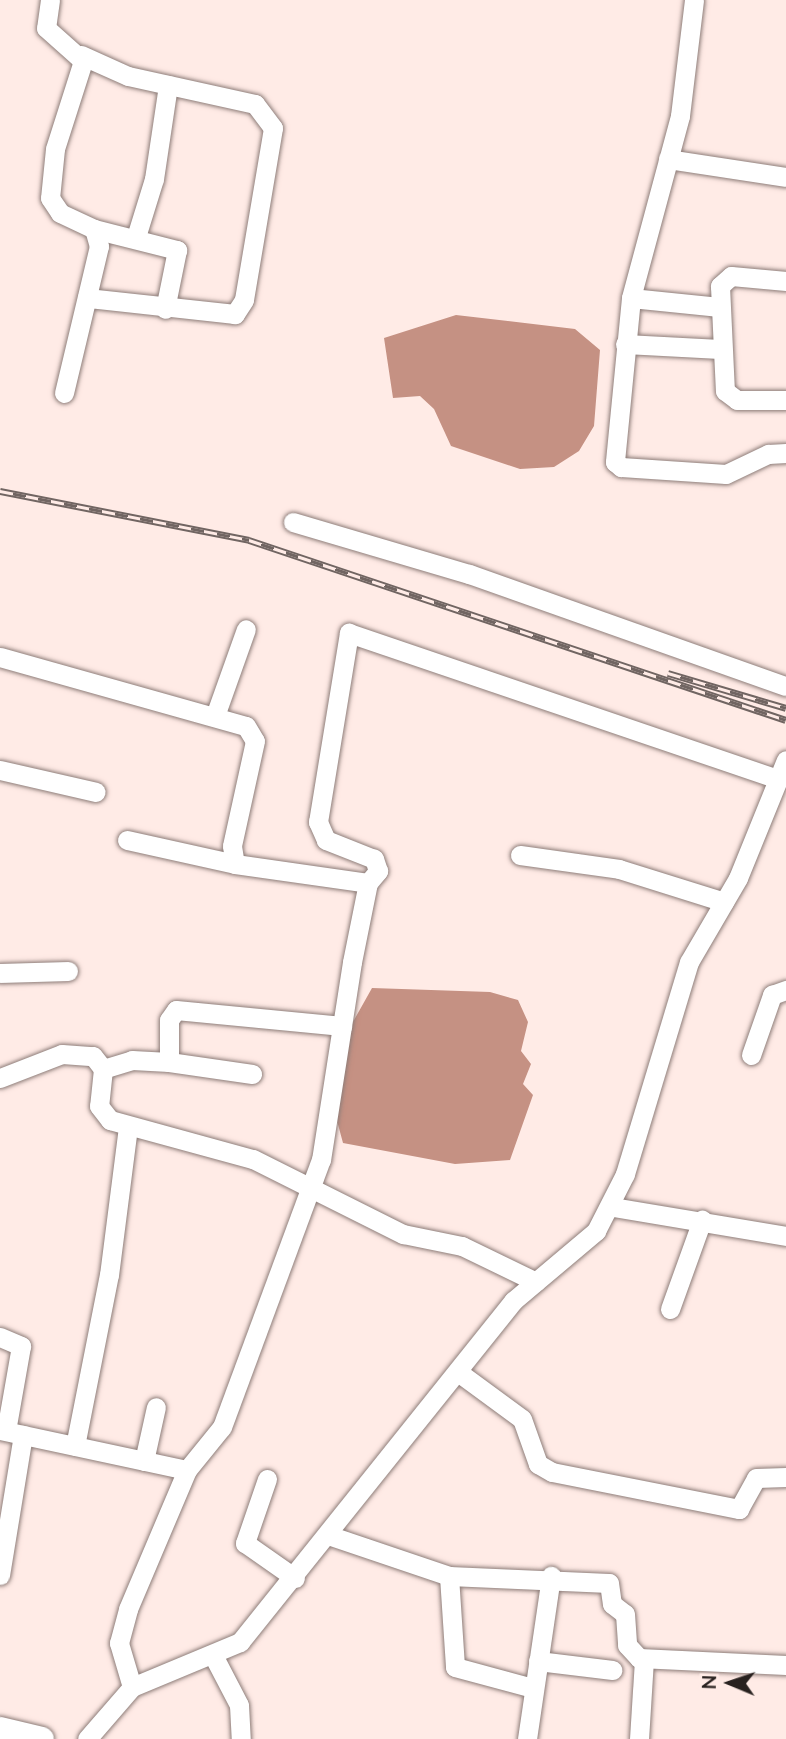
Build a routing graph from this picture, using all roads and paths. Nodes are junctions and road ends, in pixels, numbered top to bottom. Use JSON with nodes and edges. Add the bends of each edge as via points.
{"nodes":[{"id":1,"x":50,"y":0,"type":"edge"},
{"id":2,"x":694,"y":0,"type":"edge"},
{"id":3,"x":80,"y":55,"type":"junction"},
{"id":4,"x":168,"y":85,"type":"junction"},
{"id":5,"x":668,"y":159,"type":"junction"},
{"id":6,"x":786,"y":177,"type":"edge"},
{"id":7,"x":94,"y":229,"type":"junction"},
{"id":8,"x":136,"y":237,"type":"junction"},
{"id":9,"x":786,"y":281,"type":"edge"},
{"id":10,"x":87,"y":298,"type":"junction"},
{"id":11,"x":631,"y":298,"type":"junction"},
{"id":12,"x":720,"y":307,"type":"junction"},
{"id":13,"x":165,"y":309,"type":"junction"},
{"id":14,"x":625,"y":344,"type":"junction"},
{"id":15,"x":720,"y":349,"type":"junction"},
{"id":16,"x":64,"y":393,"type":"dead end"},
{"id":17,"x":786,"y":400,"type":"edge"},
{"id":18,"x":786,"y":453,"type":"edge"},
{"id":19,"x":293,"y":522,"type":"dead end"},
{"id":20,"x":246,"y":629,"type":"dead end"},
{"id":21,"x":0,"y":657,"type":"edge"},
{"id":22,"x":786,"y":686,"type":"edge"},
{"id":23,"x":215,"y":716,"type":"junction"},
{"id":24,"x":786,"y":760,"type":"edge"},
{"id":25,"x":0,"y":770,"type":"edge"},
{"id":26,"x":779,"y":779,"type":"junction"},
{"id":27,"x":96,"y":792,"type":"dead end"},
{"id":28,"x":127,"y":840,"type":"dead end"},
{"id":29,"x":520,"y":855,"type":"dead end"},
{"id":30,"x":235,"y":864,"type":"junction"},
{"id":31,"x":368,"y":883,"type":"junction"},
{"id":32,"x":724,"y":902,"type":"junction"},
{"id":33,"x":68,"y":971,"type":"dead end"},
{"id":34,"x":0,"y":972,"type":"edge"},
{"id":35,"x":786,"y":990,"type":"edge"},
{"id":36,"x":342,"y":1026,"type":"junction"},
{"id":37,"x":751,"y":1055,"type":"dead end"},
{"id":38,"x":169,"y":1062,"type":"junction"},
{"id":39,"x":103,"y":1069,"type":"junction"},
{"id":40,"x":252,"y":1074,"type":"dead end"},
{"id":41,"x":0,"y":1078,"type":"edge"},
{"id":42,"x":128,"y":1126,"type":"junction"},
{"id":43,"x":313,"y":1184,"type":"junction"},
{"id":44,"x":613,"y":1207,"type":"junction"},
{"id":45,"x":702,"y":1220,"type":"junction"},
{"id":46,"x":786,"y":1236,"type":"edge"},
{"id":47,"x":536,"y":1282,"type":"junction"},
{"id":48,"x":670,"y":1309,"type":"dead end"},
{"id":49,"x":0,"y":1337,"type":"edge"},
{"id":50,"x":458,"y":1372,"type":"junction"},
{"id":51,"x":156,"y":1407,"type":"dead end"},
{"id":52,"x":10,"y":1432,"type":"edge"},
{"id":53,"x":75,"y":1446,"type":"junction"},
{"id":54,"x":144,"y":1461,"type":"junction"},
{"id":55,"x":187,"y":1470,"type":"junction"},
{"id":56,"x":786,"y":1477,"type":"edge"},
{"id":57,"x":267,"y":1479,"type":"dead end"},
{"id":58,"x":328,"y":1535,"type":"junction"},
{"id":59,"x":0,"y":1575,"type":"edge"},
{"id":60,"x":449,"y":1576,"type":"junction"},
{"id":61,"x":551,"y":1576,"type":"junction"},
{"id":62,"x":295,"y":1578,"type":"junction"},
{"id":63,"x":214,"y":1657,"type":"junction"},
{"id":64,"x":644,"y":1659,"type":"junction"},
{"id":65,"x":538,"y":1661,"type":"junction"},
{"id":66,"x":786,"y":1665,"type":"edge"},
{"id":67,"x":612,"y":1670,"type":"dead end"},
{"id":68,"x":132,"y":1687,"type":"junction"},
{"id":69,"x":533,"y":1688,"type":"junction"},
{"id":70,"x":0,"y":1729,"type":"edge"},
{"id":71,"x":42,"y":1739,"type":"edge"},
{"id":72,"x":87,"y":1739,"type":"edge"},
{"id":73,"x":241,"y":1739,"type":"edge"},
{"id":74,"x":527,"y":1739,"type":"edge"},
{"id":75,"x":639,"y":1739,"type":"edge"}],
"edges":[{"from":1,"to":3,"type":"street","via":[[46,29]]},
{"from":2,"to":5,"type":"street","via":[[686,79]]},
{"from":3,"to":4,"type":"street"},
{"from":3,"to":7,"type":"street","via":[[50,191],[60,213]]},
{"from":4,"to":8,"type":"street","via":[[154,179]]},
{"from":4,"to":13,"type":"street","via":[[255,104],[273,128],[239,310],[229,317]]},
{"from":5,"to":6,"type":"street"},
{"from":5,"to":11,"type":"street"},
{"from":7,"to":8,"type":"street"},
{"from":7,"to":10,"type":"street","via":[[99,246]]},
{"from":8,"to":13,"type":"street","via":[[177,250]]},
{"from":9,"to":12,"type":"street","via":[[725,278]]},
{"from":10,"to":13,"type":"street"},
{"from":10,"to":16,"type":"street"},
{"from":11,"to":12,"type":"street"},
{"from":11,"to":14,"type":"street"},
{"from":12,"to":15,"type":"street"},
{"from":14,"to":15,"type":"street"},
{"from":14,"to":18,"type":"street","via":[[617,465],[726,474],[758,458]]},
{"from":15,"to":17,"type":"street","via":[[721,383],[730,397]]},
{"from":19,"to":22,"type":"street","via":[[457,570]]},
{"from":20,"to":23,"type":"street"},
{"from":21,"to":23,"type":"street"},
{"from":23,"to":30,"type":"street","via":[[246,726],[255,741],[232,846]]},
{"from":24,"to":26,"type":"street"},
{"from":25,"to":27,"type":"street"},
{"from":26,"to":31,"type":"street","via":[[354,631],[345,645],[318,822],[335,847],[374,859],[378,871]]},
{"from":26,"to":32,"type":"street"},
{"from":28,"to":30,"type":"street"},
{"from":29,"to":32,"type":"street","via":[[620,869]]},
{"from":30,"to":31,"type":"street"},
{"from":31,"to":36,"type":"street"},
{"from":32,"to":44,"type":"street","via":[[670,1010]]},
{"from":33,"to":34,"type":"street"},
{"from":35,"to":37,"type":"street","via":[[772,995]]},
{"from":36,"to":38,"type":"street","via":[[176,1010],[169,1020]]},
{"from":36,"to":43,"type":"street"},
{"from":38,"to":39,"type":"street","via":[[132,1060]]},
{"from":38,"to":40,"type":"street"},
{"from":39,"to":41,"type":"street","via":[[93,1056],[73,1052]]},
{"from":39,"to":42,"type":"street","via":[[103,1115]]},
{"from":42,"to":43,"type":"street","via":[[253,1159]]},
{"from":42,"to":53,"type":"street","via":[[110,1275]]},
{"from":43,"to":47,"type":"street","via":[[403,1234],[462,1246]]},
{"from":43,"to":55,"type":"street","via":[[222,1427]]},
{"from":44,"to":45,"type":"street"},
{"from":44,"to":47,"type":"street","via":[[580,1250]]},
{"from":45,"to":46,"type":"street"},
{"from":45,"to":48,"type":"street"},
{"from":47,"to":50,"type":"street","via":[[513,1301]]},
{"from":49,"to":52,"type":"street","via":[[21,1346]]},
{"from":50,"to":56,"type":"street","via":[[522,1419],[538,1464],[552,1472],[739,1509],[756,1478]]},
{"from":50,"to":58,"type":"street"},
{"from":51,"to":54,"type":"street"},
{"from":52,"to":53,"type":"street"},
{"from":52,"to":59,"type":"street"},
{"from":53,"to":54,"type":"street"},
{"from":54,"to":55,"type":"street"},
{"from":55,"to":68,"type":"street","via":[[122,1626],[120,1662]]},
{"from":57,"to":62,"type":"street","via":[[245,1543]]},
{"from":58,"to":60,"type":"street"},
{"from":58,"to":62,"type":"street"},
{"from":60,"to":61,"type":"street"},
{"from":60,"to":69,"type":"street","via":[[455,1667]]},
{"from":61,"to":64,"type":"street","via":[[613,1585],[611,1601],[625,1614],[627,1646]]},
{"from":61,"to":65,"type":"street"},
{"from":62,"to":63,"type":"street","via":[[240,1642]]},
{"from":63,"to":68,"type":"street"},
{"from":63,"to":73,"type":"street","via":[[239,1705]]},
{"from":64,"to":66,"type":"street"},
{"from":64,"to":75,"type":"street"},
{"from":65,"to":67,"type":"street"},
{"from":65,"to":69,"type":"street"},
{"from":68,"to":72,"type":"street"},
{"from":69,"to":74,"type":"street"},
{"from":70,"to":71,"type":"main road"}]}
